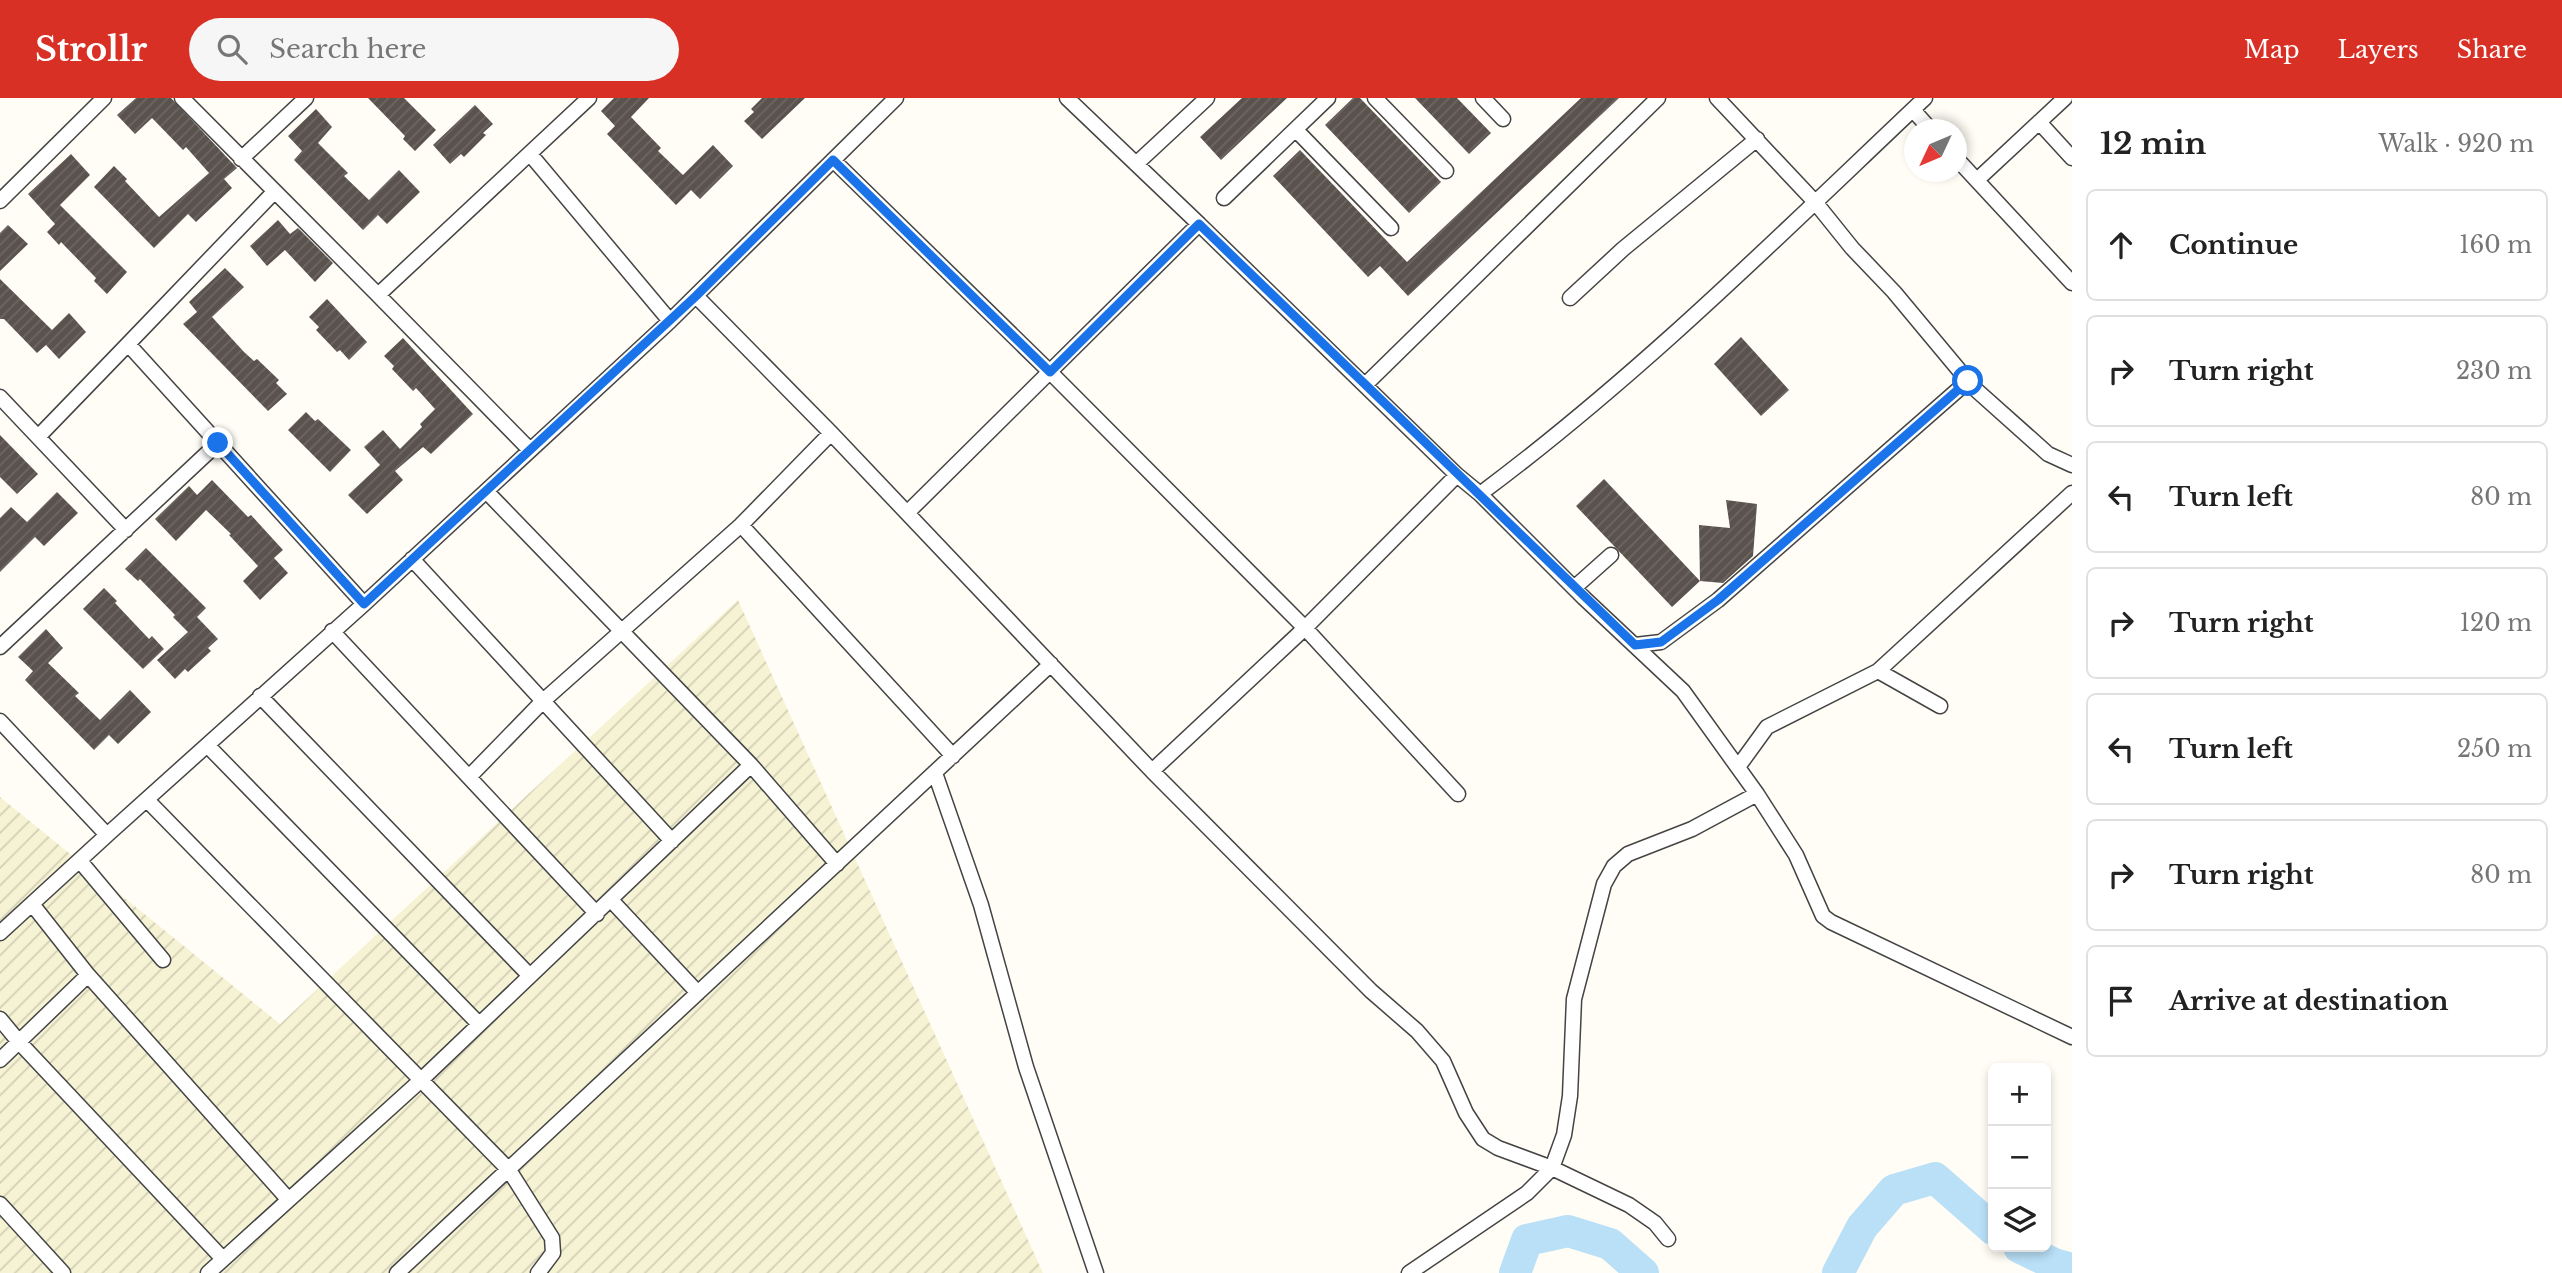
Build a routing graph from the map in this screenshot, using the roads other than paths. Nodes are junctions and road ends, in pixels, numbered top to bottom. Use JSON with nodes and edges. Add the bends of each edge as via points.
{"nodes":[{"id":1,"x":104,"y":98,"type":"edge"},
{"id":2,"x":182,"y":98,"type":"edge"},
{"id":3,"x":306,"y":98,"type":"edge"},
{"id":4,"x":589,"y":98,"type":"edge"},
{"id":5,"x":897,"y":98,"type":"edge"},
{"id":6,"x":1067,"y":98,"type":"edge"},
{"id":7,"x":1207,"y":98,"type":"edge"},
{"id":8,"x":1328,"y":98,"type":"edge"},
{"id":9,"x":1375,"y":98,"type":"edge"},
{"id":10,"x":1483,"y":98,"type":"edge"},
{"id":11,"x":1658,"y":98,"type":"edge"},
{"id":12,"x":1717,"y":98,"type":"edge"},
{"id":13,"x":1926,"y":98,"type":"edge"},
{"id":14,"x":2065,"y":98,"type":"edge"},
{"id":15,"x":1913,"y":110,"type":"junction"},
{"id":16,"x":1503,"y":119,"type":"dead end"},
{"id":17,"x":1921,"y":119,"type":"edge"},
{"id":18,"x":2039,"y":122,"type":"junction"},
{"id":19,"x":1296,"y":130,"type":"junction"},
{"id":20,"x":1757,"y":139,"type":"junction"},
{"id":21,"x":530,"y":153,"type":"junction"},
{"id":22,"x":2072,"y":158,"type":"edge"},
{"id":23,"x":241,"y":159,"type":"junction"},
{"id":24,"x":833,"y":160,"type":"junction"},
{"id":25,"x":1136,"y":164,"type":"junction"},
{"id":26,"x":1967,"y":170,"type":"edge"},
{"id":27,"x":1446,"y":171,"type":"dead end"},
{"id":28,"x":1977,"y":180,"type":"junction"},
{"id":29,"x":274,"y":192,"type":"junction"},
{"id":30,"x":1224,"y":198,"type":"dead end"},
{"id":31,"x":0,"y":201,"type":"edge"},
{"id":32,"x":1815,"y":201,"type":"junction"},
{"id":33,"x":1199,"y":224,"type":"junction"},
{"id":34,"x":1391,"y":228,"type":"dead end"},
{"id":35,"x":2072,"y":283,"type":"edge"},
{"id":36,"x":378,"y":295,"type":"junction"},
{"id":37,"x":696,"y":296,"type":"junction"},
{"id":38,"x":1570,"y":298,"type":"dead end"},
{"id":39,"x":670,"y":321,"type":"junction"},
{"id":40,"x":128,"y":344,"type":"junction"},
{"id":41,"x":1050,"y":372,"type":"junction"},
{"id":42,"x":1968,"y":381,"type":"junction"},
{"id":43,"x":1366,"y":385,"type":"junction"},
{"id":44,"x":0,"y":397,"type":"edge"},
{"id":45,"x":831,"y":433,"type":"junction"},
{"id":46,"x":38,"y":438,"type":"junction"},
{"id":47,"x":218,"y":443,"type":"junction"},
{"id":48,"x":530,"y":450,"type":"junction"},
{"id":49,"x":2072,"y":465,"type":"edge"},
{"id":50,"x":1457,"y":475,"type":"junction"},
{"id":51,"x":486,"y":491,"type":"junction"},
{"id":52,"x":1480,"y":494,"type":"junction"},
{"id":53,"x":2071,"y":497,"type":"edge"},
{"id":54,"x":906,"y":513,"type":"junction"},
{"id":55,"x":741,"y":524,"type":"junction"},
{"id":56,"x":126,"y":530,"type":"junction"},
{"id":57,"x":1611,"y":555,"type":"dead end"},
{"id":58,"x":412,"y":559,"type":"junction"},
{"id":59,"x":1574,"y":588,"type":"junction"},
{"id":60,"x":364,"y":604,"type":"junction"},
{"id":61,"x":1305,"y":628,"type":"junction"},
{"id":62,"x":332,"y":631,"type":"junction"},
{"id":63,"x":621,"y":631,"type":"junction"},
{"id":64,"x":1635,"y":645,"type":"junction"},
{"id":65,"x":0,"y":647,"type":"edge"},
{"id":66,"x":1051,"y":664,"type":"junction"},
{"id":67,"x":1878,"y":670,"type":"junction"},
{"id":68,"x":260,"y":696,"type":"junction"},
{"id":69,"x":543,"y":701,"type":"junction"},
{"id":70,"x":1940,"y":706,"type":"dead end"},
{"id":71,"x":0,"y":721,"type":"edge"},
{"id":72,"x":207,"y":745,"type":"junction"},
{"id":73,"x":953,"y":756,"type":"junction"},
{"id":74,"x":751,"y":765,"type":"junction"},
{"id":75,"x":1738,"y":767,"type":"junction"},
{"id":76,"x":1152,"y":771,"type":"junction"},
{"id":77,"x":935,"y":774,"type":"junction"},
{"id":78,"x":469,"y":777,"type":"junction"},
{"id":79,"x":1458,"y":794,"type":"dead end"},
{"id":80,"x":1757,"y":794,"type":"junction"},
{"id":81,"x":147,"y":800,"type":"junction"},
{"id":82,"x":107,"y":835,"type":"junction"},
{"id":83,"x":672,"y":841,"type":"junction"},
{"id":84,"x":80,"y":862,"type":"junction"},
{"id":85,"x":837,"y":864,"type":"junction"},
{"id":86,"x":611,"y":900,"type":"junction"},
{"id":87,"x":32,"y":904,"type":"junction"},
{"id":88,"x":597,"y":914,"type":"junction"},
{"id":89,"x":0,"y":933,"type":"edge"},
{"id":90,"x":163,"y":960,"type":"dead end"},
{"id":91,"x":88,"y":975,"type":"junction"},
{"id":92,"x":530,"y":976,"type":"junction"},
{"id":93,"x":698,"y":993,"type":"junction"},
{"id":94,"x":0,"y":1019,"type":"edge"},
{"id":95,"x":479,"y":1024,"type":"junction"},
{"id":96,"x":2072,"y":1037,"type":"edge"},
{"id":97,"x":19,"y":1042,"type":"junction"},
{"id":98,"x":0,"y":1060,"type":"edge"},
{"id":99,"x":420,"y":1081,"type":"junction"},
{"id":100,"x":1552,"y":1168,"type":"junction"},
{"id":101,"x":509,"y":1170,"type":"junction"},
{"id":102,"x":288,"y":1199,"type":"junction"},
{"id":103,"x":0,"y":1204,"type":"edge"},
{"id":104,"x":1668,"y":1239,"type":"dead end"},
{"id":105,"x":223,"y":1259,"type":"junction"},
{"id":106,"x":62,"y":1273,"type":"edge"},
{"id":107,"x":208,"y":1273,"type":"edge"},
{"id":108,"x":397,"y":1273,"type":"edge"},
{"id":109,"x":538,"y":1273,"type":"edge"},
{"id":110,"x":1096,"y":1273,"type":"edge"},
{"id":111,"x":1409,"y":1273,"type":"edge"}],
"edges":[{"from":1,"to":31,"type":"street"},
{"from":2,"to":23,"type":"street"},
{"from":3,"to":23,"type":"street"},
{"from":4,"to":21,"type":"street"},
{"from":5,"to":24,"type":"street"},
{"from":6,"to":25,"type":"street"},
{"from":7,"to":25,"type":"street"},
{"from":8,"to":19,"type":"street"},
{"from":9,"to":27,"type":"street"},
{"from":10,"to":16,"type":"street"},
{"from":11,"to":43,"type":"street"},
{"from":12,"to":20,"type":"street"},
{"from":13,"to":15,"type":"street"},
{"from":14,"to":18,"type":"street"},
{"from":15,"to":17,"type":"street"},
{"from":15,"to":32,"type":"street"},
{"from":18,"to":22,"type":"street"},
{"from":18,"to":28,"type":"street"},
{"from":19,"to":30,"type":"street"},
{"from":19,"to":34,"type":"street"},
{"from":20,"to":32,"type":"street"},
{"from":20,"to":38,"type":"street"},
{"from":21,"to":36,"type":"street"},
{"from":21,"to":39,"type":"street"},
{"from":23,"to":29,"type":"street"},
{"from":24,"to":37,"type":"street"},
{"from":24,"to":41,"type":"street"},
{"from":25,"to":33,"type":"street"},
{"from":26,"to":28,"type":"street"},
{"from":28,"to":35,"type":"street"},
{"from":29,"to":36,"type":"street"},
{"from":29,"to":40,"type":"street"},
{"from":32,"to":42,"type":"street"},
{"from":32,"to":52,"type":"street","via":[[1661,347],[1545,446]]},
{"from":33,"to":41,"type":"street"},
{"from":33,"to":43,"type":"street"},
{"from":36,"to":48,"type":"street"},
{"from":37,"to":39,"type":"street"},
{"from":37,"to":45,"type":"street"},
{"from":39,"to":48,"type":"street"},
{"from":40,"to":46,"type":"street"},
{"from":40,"to":47,"type":"street"},
{"from":41,"to":54,"type":"street"},
{"from":41,"to":61,"type":"street"},
{"from":42,"to":49,"type":"street","via":[[2048,454]]},
{"from":42,"to":64,"type":"street","via":[[1718,600],[1661,642]]},
{"from":43,"to":50,"type":"street"},
{"from":44,"to":46,"type":"street"},
{"from":45,"to":54,"type":"street"},
{"from":45,"to":55,"type":"street"},
{"from":46,"to":56,"type":"street"},
{"from":47,"to":56,"type":"street"},
{"from":47,"to":60,"type":"street"},
{"from":48,"to":51,"type":"street"},
{"from":50,"to":52,"type":"street"},
{"from":50,"to":61,"type":"street"},
{"from":51,"to":58,"type":"street"},
{"from":51,"to":63,"type":"street"},
{"from":52,"to":59,"type":"street"},
{"from":53,"to":67,"type":"street"},
{"from":54,"to":66,"type":"street"},
{"from":55,"to":63,"type":"street"},
{"from":55,"to":73,"type":"street"},
{"from":56,"to":65,"type":"street"},
{"from":57,"to":59,"type":"street"},
{"from":58,"to":60,"type":"street"},
{"from":58,"to":69,"type":"street"},
{"from":59,"to":64,"type":"street"},
{"from":60,"to":62,"type":"street"},
{"from":61,"to":76,"type":"street"},
{"from":61,"to":79,"type":"street"},
{"from":62,"to":68,"type":"street"},
{"from":62,"to":78,"type":"street"},
{"from":63,"to":69,"type":"street"},
{"from":63,"to":74,"type":"street"},
{"from":64,"to":75,"type":"street","via":[[1683,691]]},
{"from":66,"to":73,"type":"street"},
{"from":66,"to":76,"type":"street"},
{"from":67,"to":70,"type":"street"},
{"from":67,"to":75,"type":"street","via":[[1767,727]]},
{"from":68,"to":72,"type":"street"},
{"from":68,"to":92,"type":"street"},
{"from":69,"to":78,"type":"street"},
{"from":69,"to":83,"type":"street"},
{"from":71,"to":82,"type":"street"},
{"from":72,"to":81,"type":"street"},
{"from":72,"to":95,"type":"street"},
{"from":73,"to":77,"type":"street"},
{"from":74,"to":83,"type":"street"},
{"from":74,"to":85,"type":"street"},
{"from":75,"to":80,"type":"street"},
{"from":76,"to":100,"type":"street","via":[[1436,1051],[1471,1124],[1483,1139]]},
{"from":77,"to":85,"type":"street"},
{"from":77,"to":110,"type":"street","via":[[981,905],[1026,1068]]},
{"from":78,"to":88,"type":"street"},
{"from":80,"to":96,"type":"street","via":[[1796,855],[1823,916]]},
{"from":80,"to":100,"type":"street","via":[[1692,829],[1628,855],[1614,866],[1604,884],[1574,999],[1570,1096],[1564,1135]]},
{"from":81,"to":82,"type":"street"},
{"from":81,"to":99,"type":"street"},
{"from":82,"to":84,"type":"street"},
{"from":83,"to":86,"type":"street"},
{"from":84,"to":87,"type":"street"},
{"from":84,"to":90,"type":"street"},
{"from":85,"to":93,"type":"street"},
{"from":86,"to":88,"type":"street"},
{"from":86,"to":93,"type":"street"},
{"from":87,"to":89,"type":"street"},
{"from":87,"to":91,"type":"street"},
{"from":88,"to":92,"type":"street"},
{"from":91,"to":97,"type":"street"},
{"from":91,"to":102,"type":"street"},
{"from":92,"to":95,"type":"street"},
{"from":93,"to":101,"type":"street"},
{"from":94,"to":97,"type":"street"},
{"from":95,"to":99,"type":"street"},
{"from":97,"to":98,"type":"street"},
{"from":97,"to":105,"type":"street"},
{"from":99,"to":101,"type":"street"},
{"from":99,"to":102,"type":"street"},
{"from":100,"to":104,"type":"street","via":[[1629,1205],[1655,1223]]},
{"from":100,"to":111,"type":"street","via":[[1527,1193]]},
{"from":101,"to":108,"type":"street"},
{"from":101,"to":109,"type":"street","via":[[552,1238],[553,1253]]},
{"from":102,"to":105,"type":"street"},
{"from":103,"to":106,"type":"street"},
{"from":105,"to":107,"type":"street"}]}
